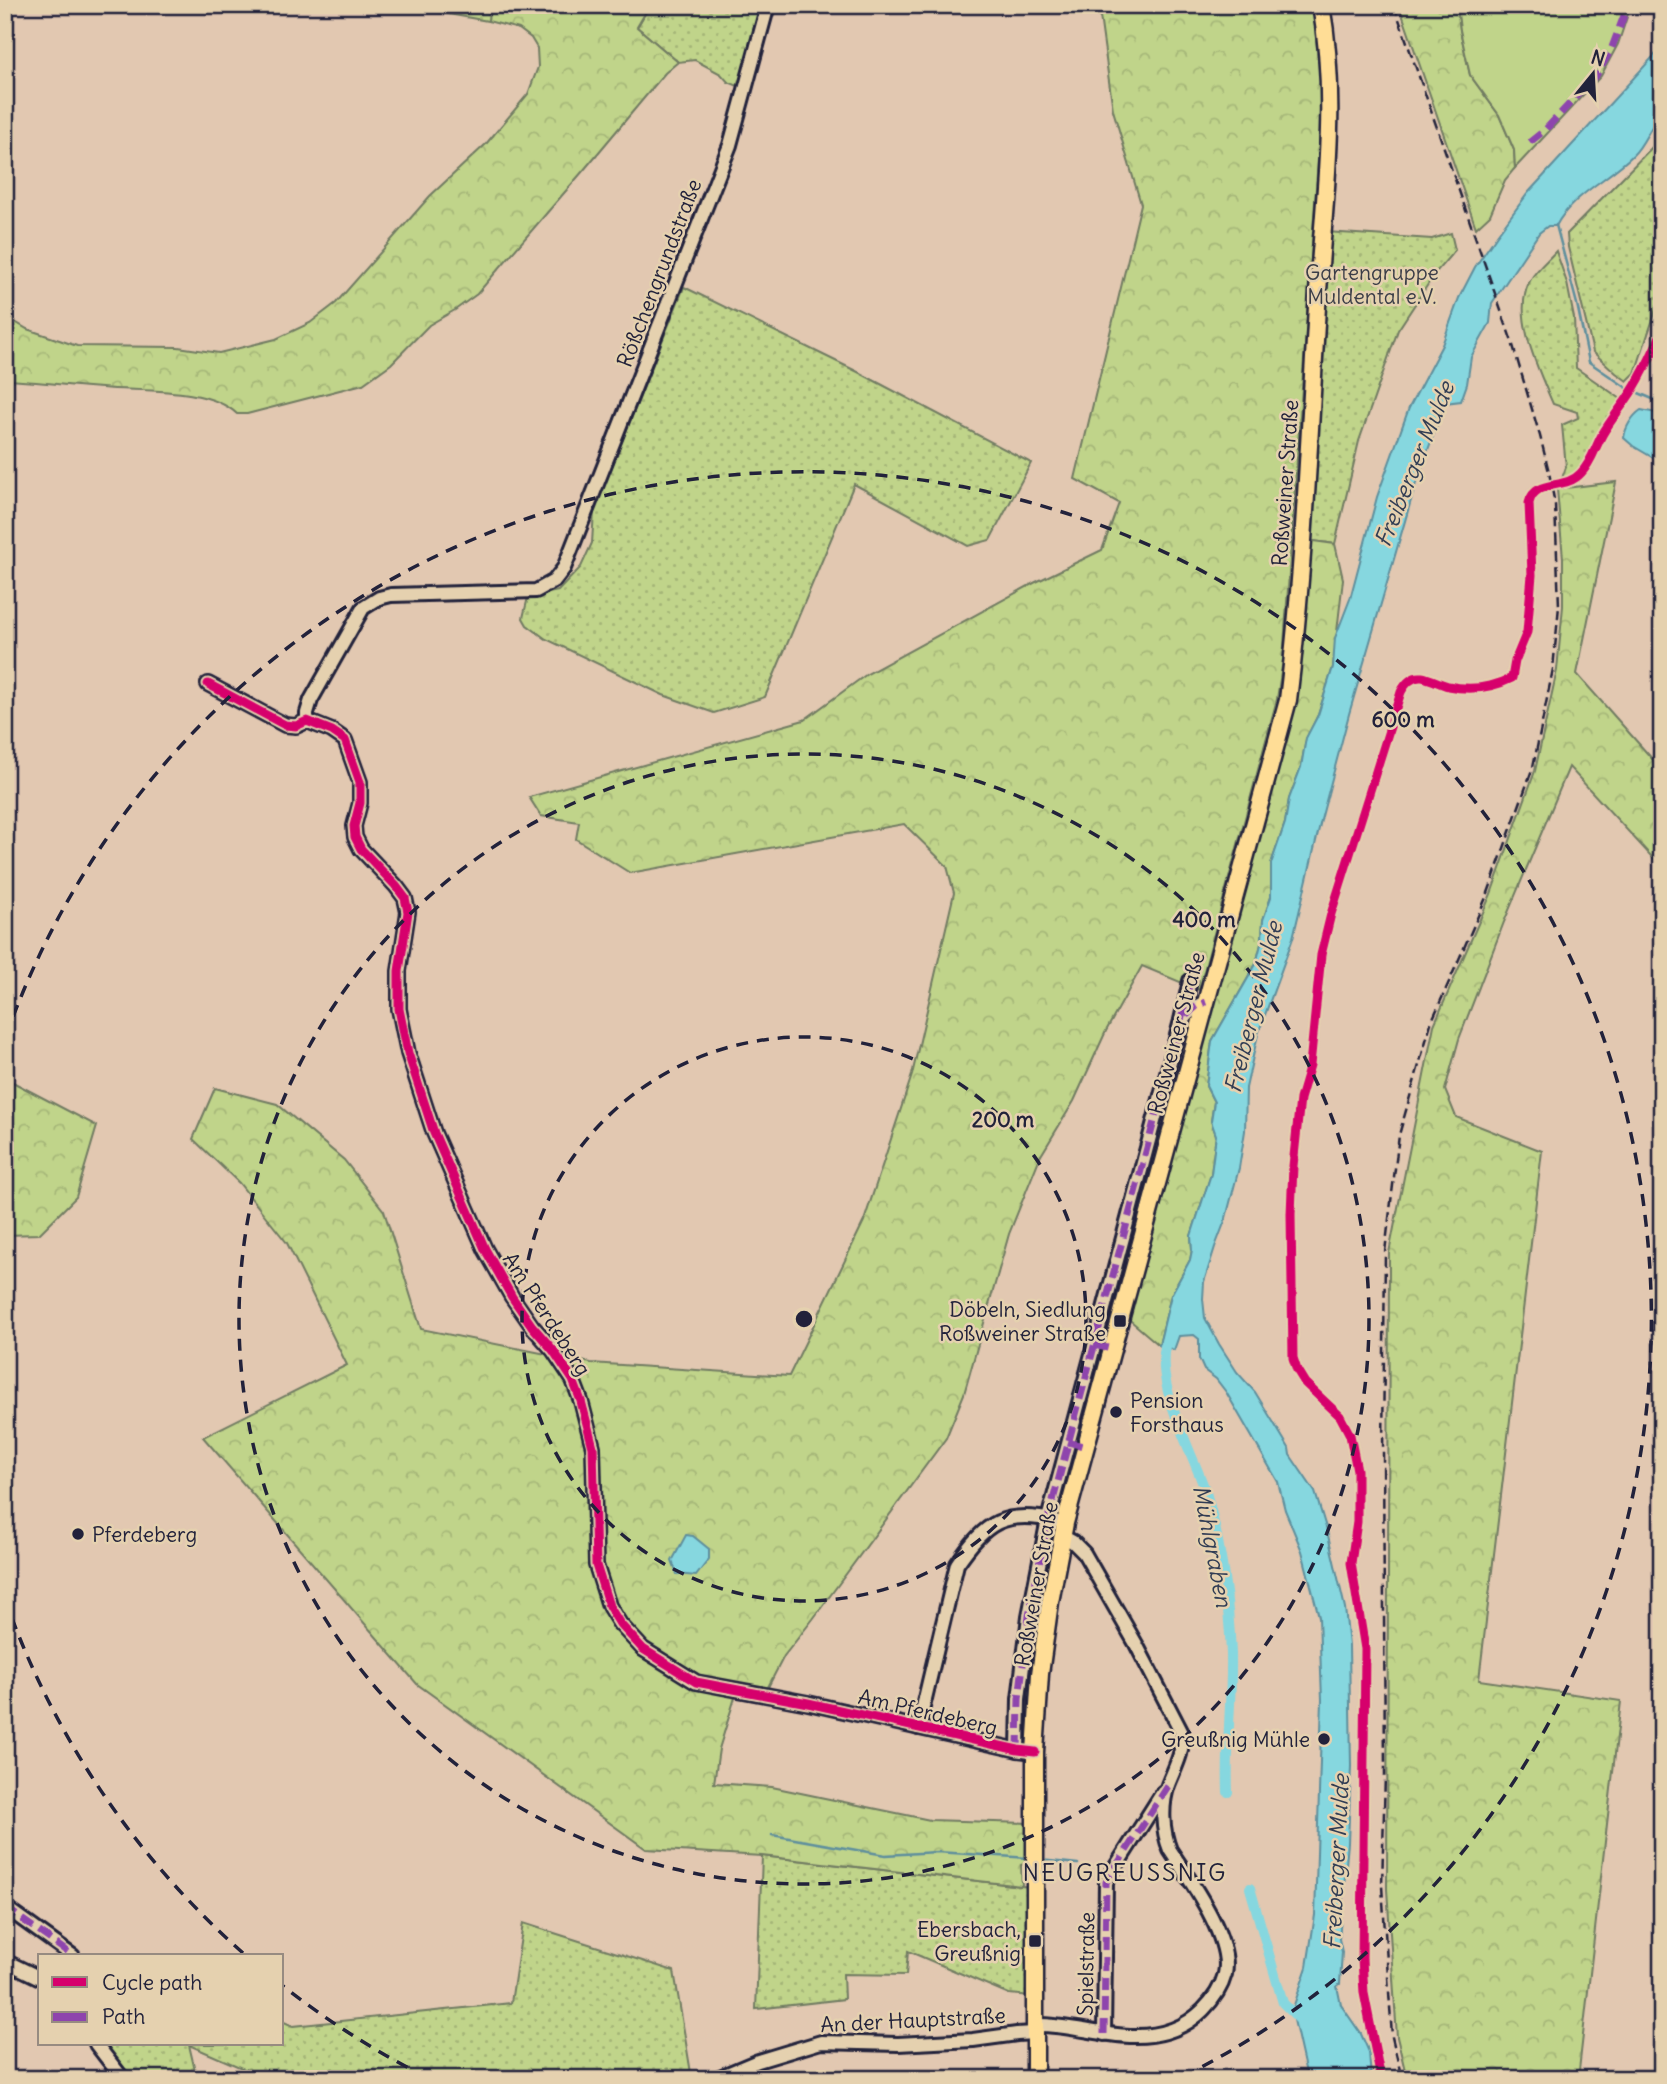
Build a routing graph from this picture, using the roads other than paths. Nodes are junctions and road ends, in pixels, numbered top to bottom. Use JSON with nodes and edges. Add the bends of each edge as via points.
{"nodes":[{"id":1,"x":768,"y":5,"type":"edge"},
{"id":2,"x":1321,"y":5,"type":"edge"},
{"id":3,"x":208,"y":684,"type":"dead end"},
{"id":4,"x":307,"y":721,"type":"junction"},
{"id":5,"x":1190,"y":981,"type":"dead end"},
{"id":6,"x":1206,"y":1002,"type":"junction"},
{"id":7,"x":1180,"y":1024,"type":"junction"},
{"id":8,"x":1094,"y":1345,"type":"junction"},
{"id":9,"x":1112,"y":1349,"type":"junction"},
{"id":10,"x":1068,"y":1442,"type":"junction"},
{"id":11,"x":1086,"y":1447,"type":"junction"},
{"id":12,"x":1048,"y":1519,"type":"junction"},
{"id":13,"x":1064,"y":1530,"type":"junction"},
{"id":14,"x":918,"y":1728,"type":"junction"},
{"id":15,"x":1018,"y":1750,"type":"junction"},
{"id":16,"x":1035,"y":1752,"type":"junction"},
{"id":17,"x":1167,"y":1786,"type":"junction"},
{"id":18,"x":5,"y":1907,"type":"edge"},
{"id":19,"x":70,"y":1954,"type":"edge"},
{"id":20,"x":5,"y":1961,"type":"edge"},
{"id":21,"x":38,"y":1977,"type":"edge"},
{"id":22,"x":1035,"y":2029,"type":"junction"},
{"id":23,"x":1104,"y":2034,"type":"junction"},
{"id":24,"x":98,"y":2046,"type":"edge"},
{"id":25,"x":123,"y":2079,"type":"edge"},
{"id":26,"x":715,"y":2079,"type":"edge"},
{"id":27,"x":1035,"y":2079,"type":"edge"}],
"edges":[{"from":1,"to":4,"type":"street","name":"Rößchengrundstraße","via":[[730,145],[564,568],[554,581],[536,591],[391,595],[370,602],[311,700]]},
{"from":2,"to":6,"type":"main road","name":"Roßweiner Straße","via":[[1330,73],[1326,178],[1293,659],[1283,722]]},
{"from":3,"to":4,"type":"street","via":[[285,725]]},
{"from":4,"to":14,"type":"street","name":"Am Pferdeberg","via":[[345,740],[360,782],[355,837],[405,898],[408,912],[399,971],[400,1009],[408,1054],[434,1133],[485,1250],[512,1297],[573,1380],[582,1401],[593,1447],[596,1565],[620,1625],[643,1649],[696,1682]]},
{"from":5,"to":7,"type":"street"},
{"from":6,"to":7,"type":"street"},
{"from":6,"to":9,"type":"main road","name":"Roßweiner Straße"},
{"from":7,"to":8,"type":"street"},
{"from":8,"to":9,"type":"street"},
{"from":8,"to":10,"type":"street"},
{"from":9,"to":11,"type":"main road","name":"Roßweiner Straße"},
{"from":10,"to":11,"type":"street"},
{"from":10,"to":12,"type":"street"},
{"from":11,"to":13,"type":"main road","name":"Roßweiner Straße"},
{"from":12,"to":13,"type":"street"},
{"from":12,"to":14,"type":"street","via":[[1027,1516],[997,1523],[957,1564]]},
{"from":12,"to":15,"type":"street","via":[[1029,1616]]},
{"from":13,"to":16,"type":"main road","name":"Roßweiner Straße","via":[[1040,1674]]},
{"from":13,"to":17,"type":"street","via":[[1084,1553],[1182,1733],[1178,1761]]},
{"from":14,"to":15,"type":"street","name":"Am Pferdeberg"},
{"from":15,"to":16,"type":"street","name":"Am Pferdeberg"},
{"from":16,"to":22,"type":"main road","name":"Roßweiner Straße"},
{"from":17,"to":23,"type":"street","name":"Spielstraße","via":[[1106,1882]]},
{"from":17,"to":23,"type":"street","name":"An der Hauptstraße","via":[[1165,1837],[1215,1923],[1225,1973],[1216,1997],[1193,2020],[1173,2031]]},
{"from":18,"to":19,"type":"street"},
{"from":20,"to":21,"type":"street"},
{"from":22,"to":23,"type":"street","name":"An der Hauptstraße"},
{"from":22,"to":26,"type":"street","name":"An der Hauptstraße","via":[[973,2040],[821,2042]]},
{"from":22,"to":27,"type":"main road","name":"Roßweiner Straße"},
{"from":24,"to":25,"type":"street"}]}
